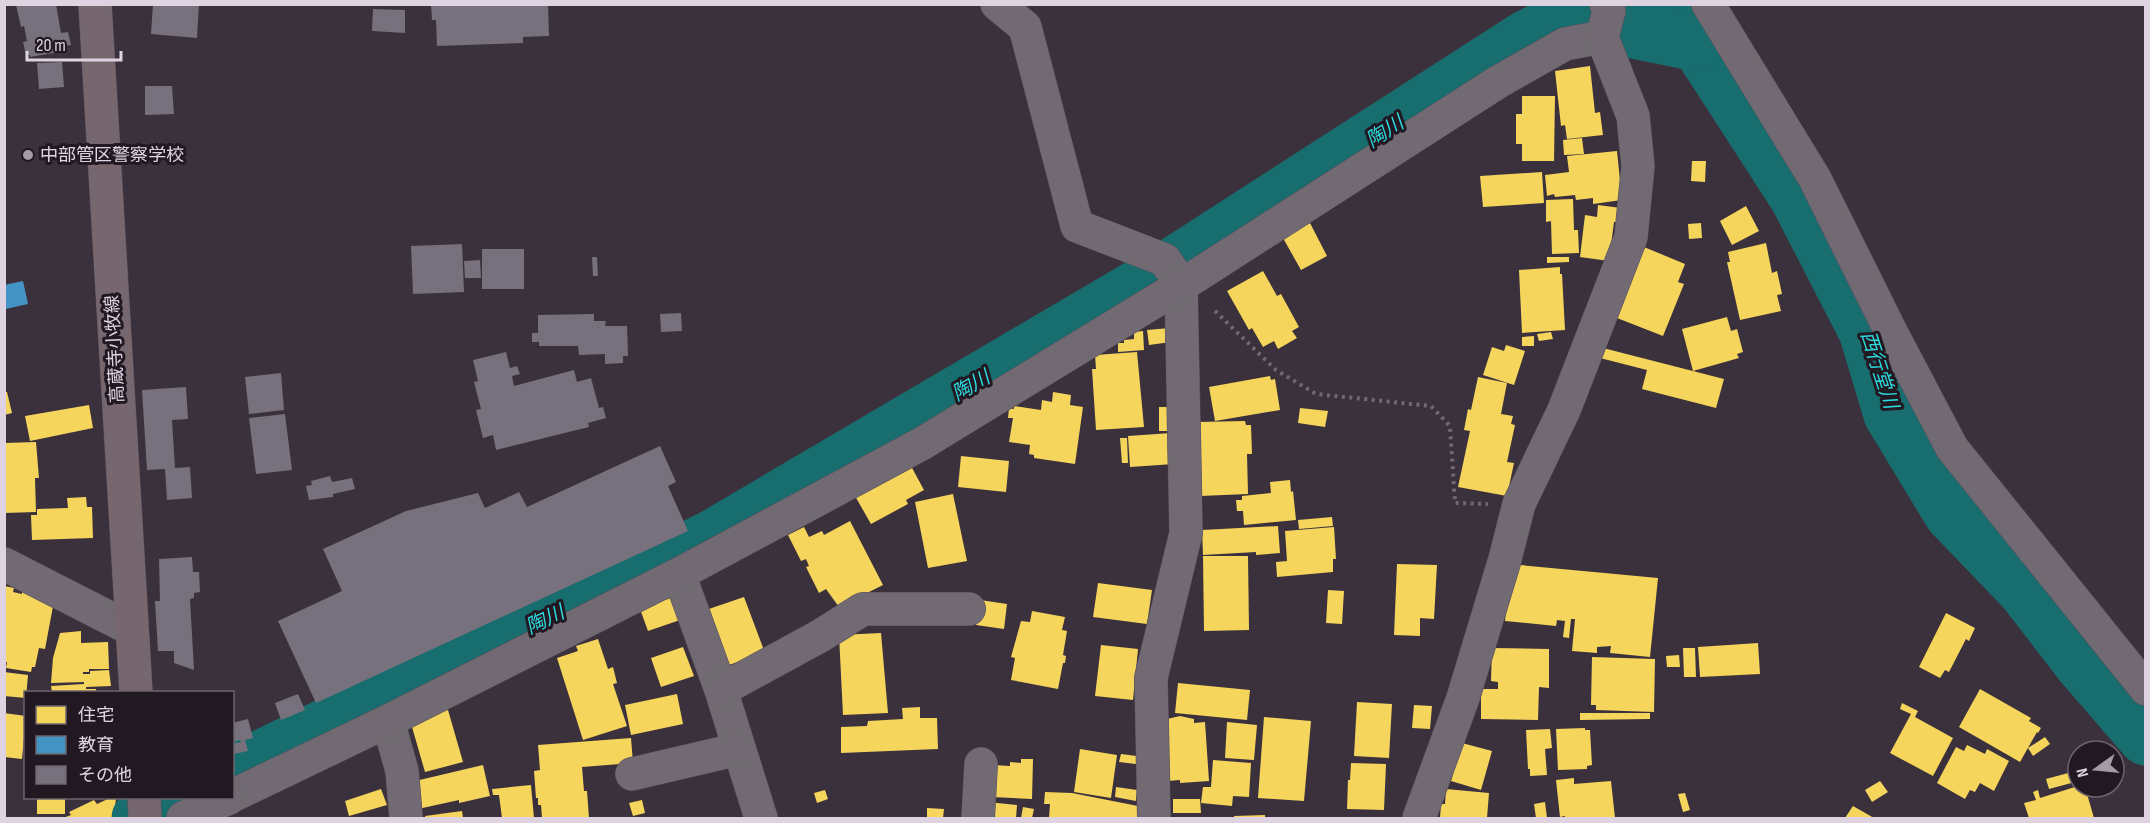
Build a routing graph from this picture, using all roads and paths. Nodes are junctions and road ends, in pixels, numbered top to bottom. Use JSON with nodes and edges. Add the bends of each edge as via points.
{"nodes":[{"id":1,"x":95,"y":4,"type":"edge"},
{"id":2,"x":997,"y":4,"type":"edge"},
{"id":3,"x":1708,"y":4,"type":"edge"},
{"id":4,"x":1610,"y":14,"type":"edge"},
{"id":5,"x":1027,"y":16,"type":"edge"},
{"id":6,"x":1178,"y":274,"type":"junction"},
{"id":7,"x":1519,"y":504,"type":"junction"},
{"id":8,"x":4,"y":564,"type":"edge"},
{"id":9,"x":679,"y":574,"type":"junction"},
{"id":10,"x":969,"y":609,"type":"dead end"},
{"id":11,"x":131,"y":629,"type":"junction"},
{"id":12,"x":2145,"y":689,"type":"edge"},
{"id":13,"x":721,"y":690,"type":"junction"},
{"id":14,"x":136,"y":691,"type":"edge"},
{"id":15,"x":388,"y":721,"type":"junction"},
{"id":16,"x":739,"y":749,"type":"junction"},
{"id":17,"x":981,"y":764,"type":"dead end"},
{"id":18,"x":632,"y":774,"type":"dead end"},
{"id":19,"x":234,"y":795,"type":"edge"},
{"id":20,"x":226,"y":799,"type":"edge"},
{"id":21,"x":183,"y":819,"type":"edge"},
{"id":22,"x":406,"y":819,"type":"edge"},
{"id":23,"x":761,"y":819,"type":"edge"},
{"id":24,"x":978,"y":819,"type":"edge"},
{"id":25,"x":1154,"y":819,"type":"edge"},
{"id":26,"x":1419,"y":819,"type":"edge"}],
"edges":[{"from":1,"to":11,"type":"main road","name":"高蔵寺小牧線"},
{"from":2,"to":5,"type":"street"},
{"from":3,"to":12,"type":"street","via":[[1815,179],[1953,448]]},
{"from":4,"to":6,"type":"street"},
{"from":4,"to":7,"type":"street","via":[[1633,116],[1638,166],[1631,237],[1564,410]]},
{"from":5,"to":6,"type":"street","via":[[1077,226]]},
{"from":6,"to":7,"type":"path","via":[[1276,370],[1316,394],[1431,406],[1450,426],[1455,503]]},
{"from":6,"to":9,"type":"street","via":[[923,442]]},
{"from":6,"to":25,"type":"street","via":[[1186,533],[1151,678]]},
{"from":7,"to":26,"type":"street","via":[[1463,698]]},
{"from":8,"to":11,"type":"street"},
{"from":9,"to":13,"type":"street"},
{"from":9,"to":15,"type":"street"},
{"from":10,"to":13,"type":"street","via":[[863,609]]},
{"from":11,"to":14,"type":"main road","name":"高蔵寺小牧線"},
{"from":13,"to":16,"type":"street"},
{"from":15,"to":19,"type":"street"},
{"from":15,"to":22,"type":"street","via":[[402,771]]},
{"from":16,"to":18,"type":"street"},
{"from":16,"to":23,"type":"street"},
{"from":17,"to":24,"type":"street"},
{"from":20,"to":21,"type":"street"}]}
